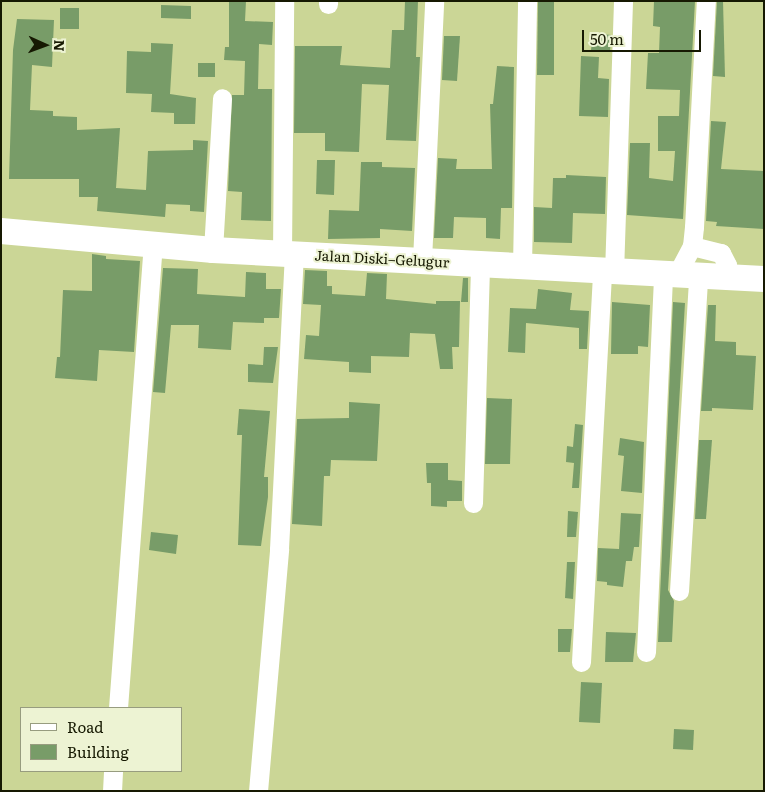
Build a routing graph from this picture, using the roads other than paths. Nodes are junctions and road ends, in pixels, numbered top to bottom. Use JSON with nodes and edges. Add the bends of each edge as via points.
{"nodes":[{"id":1,"x":284,"y":1,"type":"edge"},
{"id":2,"x":434,"y":1,"type":"edge"},
{"id":3,"x":527,"y":1,"type":"edge"},
{"id":4,"x":623,"y":1,"type":"edge"},
{"id":5,"x":706,"y":1,"type":"edge"},
{"id":6,"x":222,"y":98,"type":"dead end"},
{"id":7,"x":1,"y":231,"type":"edge"},
{"id":8,"x":153,"y":245,"type":"junction"},
{"id":9,"x":692,"y":246,"type":"junction"},
{"id":10,"x":213,"y":250,"type":"junction"},
{"id":11,"x":288,"y":254,"type":"junction"},
{"id":12,"x":422,"y":260,"type":"junction"},
{"id":13,"x":480,"y":264,"type":"junction"},
{"id":14,"x":522,"y":266,"type":"junction"},
{"id":15,"x":608,"y":272,"type":"junction"},
{"id":16,"x":679,"y":276,"type":"junction"},
{"id":17,"x":727,"y":278,"type":"junction"},
{"id":18,"x":764,"y":280,"type":"edge"},
{"id":19,"x":473,"y":504,"type":"dead end"},
{"id":20,"x":679,"y":592,"type":"dead end"},
{"id":21,"x":646,"y":652,"type":"dead end"},
{"id":22,"x":581,"y":662,"type":"dead end"},
{"id":23,"x":118,"y":707,"type":"edge"},
{"id":24,"x":113,"y":772,"type":"edge"},
{"id":25,"x":112,"y":791,"type":"edge"},
{"id":26,"x":258,"y":791,"type":"edge"}],
"edges":[{"from":1,"to":11,"type":"street"},
{"from":2,"to":12,"type":"street"},
{"from":3,"to":14,"type":"street"},
{"from":4,"to":15,"type":"street"},
{"from":5,"to":9,"type":"street"},
{"from":6,"to":10,"type":"street"},
{"from":7,"to":8,"type":"main road","name":"Jalan Diski–Gelugur"},
{"from":8,"to":10,"type":"main road","name":"Jalan Diski–Gelugur"},
{"from":8,"to":23,"type":"street"},
{"from":9,"to":16,"type":"street"},
{"from":9,"to":17,"type":"street","via":[[721,253],[727,265]]},
{"from":10,"to":11,"type":"main road","name":"Jalan Diski–Gelugur"},
{"from":11,"to":12,"type":"main road","name":"Jalan Diski–Gelugur"},
{"from":11,"to":26,"type":"street","via":[[280,549]]},
{"from":12,"to":13,"type":"main road","name":"Jalan Diski–Gelugur"},
{"from":13,"to":14,"type":"main road","name":"Jalan Diski–Gelugur"},
{"from":13,"to":19,"type":"street"},
{"from":14,"to":15,"type":"main road","name":"Jalan Diski–Gelugur"},
{"from":15,"to":16,"type":"main road","name":"Jalan Diski–Gelugur"},
{"from":15,"to":22,"type":"street"},
{"from":16,"to":17,"type":"main road","name":"Jalan Diski–Gelugur"},
{"from":16,"to":20,"type":"street"},
{"from":16,"to":21,"type":"street"},
{"from":17,"to":18,"type":"main road","name":"Jalan Diski–Gelugur"},
{"from":24,"to":25,"type":"street"}]}
